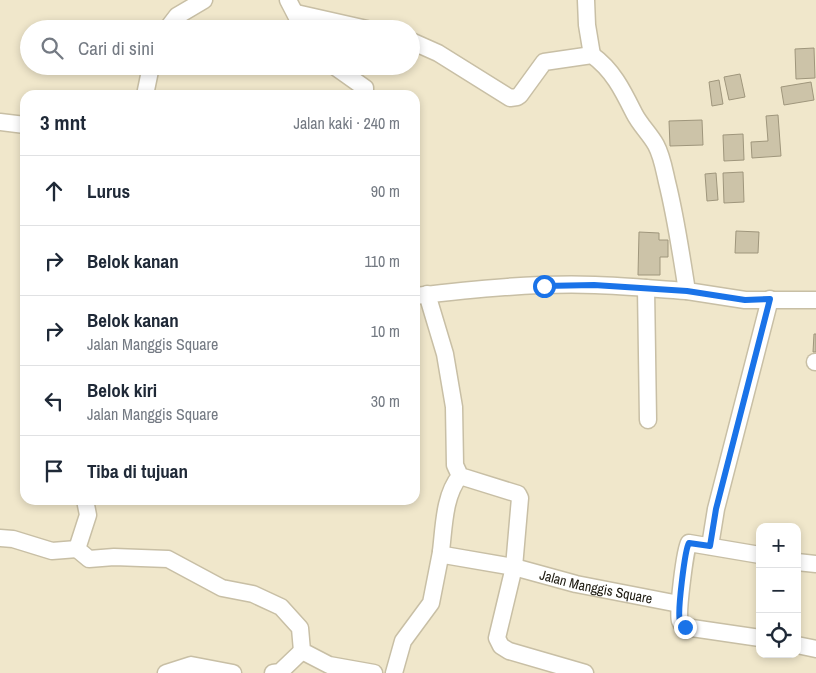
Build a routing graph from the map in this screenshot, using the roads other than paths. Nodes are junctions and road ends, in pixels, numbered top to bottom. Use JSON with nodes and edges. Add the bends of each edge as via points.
{"nodes":[{"id":1,"x":204,"y":0,"type":"edge"},
{"id":2,"x":586,"y":0,"type":"edge"},
{"id":3,"x":292,"y":6,"type":"edge"},
{"id":4,"x":174,"y":20,"type":"edge"},
{"id":5,"x":298,"y":20,"type":"edge"},
{"id":6,"x":338,"y":20,"type":"edge"},
{"id":7,"x":420,"y":45,"type":"edge"},
{"id":8,"x":592,"y":56,"type":"junction"},
{"id":9,"x":149,"y":75,"type":"edge"},
{"id":10,"x":347,"y":75,"type":"edge"},
{"id":11,"x":146,"y":90,"type":"edge"},
{"id":12,"x":365,"y":90,"type":"edge"},
{"id":13,"x":0,"y":122,"type":"edge"},
{"id":14,"x":20,"y":124,"type":"edge"},
{"id":15,"x":646,"y":288,"type":"junction"},
{"id":16,"x":687,"y":291,"type":"junction"},
{"id":17,"x":421,"y":295,"type":"edge"},
{"id":18,"x":770,"y":299,"type":"junction"},
{"id":19,"x":816,"y":300,"type":"edge"},
{"id":20,"x":648,"y":420,"type":"dead end"},
{"id":21,"x":460,"y":476,"type":"junction"},
{"id":22,"x":86,"y":505,"type":"edge"},
{"id":23,"x":0,"y":538,"type":"edge"},
{"id":24,"x":710,"y":546,"type":"junction"},
{"id":25,"x":77,"y":549,"type":"junction"},
{"id":26,"x":441,"y":552,"type":"junction"},
{"id":27,"x":756,"y":554,"type":"edge"},
{"id":28,"x":801,"y":562,"type":"edge"},
{"id":29,"x":816,"y":564,"type":"edge"},
{"id":30,"x":514,"y":567,"type":"junction"},
{"id":31,"x":679,"y":604,"type":"junction"},
{"id":32,"x":756,"y":637,"type":"edge"},
{"id":33,"x":801,"y":646,"type":"edge"},
{"id":34,"x":816,"y":649,"type":"edge"},
{"id":35,"x":302,"y":651,"type":"junction"},
{"id":36,"x":353,"y":671,"type":"edge"},
{"id":37,"x":166,"y":673,"type":"edge"},
{"id":38,"x":232,"y":673,"type":"edge"},
{"id":39,"x":273,"y":673,"type":"edge"},
{"id":40,"x":374,"y":673,"type":"edge"},
{"id":41,"x":394,"y":673,"type":"edge"},
{"id":42,"x":585,"y":673,"type":"edge"}],
"edges":[{"from":1,"to":4,"type":"street"},
{"from":2,"to":8,"type":"street"},
{"from":3,"to":5,"type":"street"},
{"from":3,"to":6,"type":"street"},
{"from":7,"to":8,"type":"street","via":[[510,98],[520,95],[544,62]]},
{"from":8,"to":16,"type":"street","via":[[612,73],[641,126],[656,144],[672,204]]},
{"from":9,"to":11,"type":"street"},
{"from":10,"to":12,"type":"street"},
{"from":13,"to":14,"type":"street"},
{"from":15,"to":16,"type":"street"},
{"from":15,"to":17,"type":"street","via":[[544,286]]},
{"from":15,"to":20,"type":"street"},
{"from":16,"to":18,"type":"street","via":[[745,300]]},
{"from":17,"to":21,"type":"street","via":[[445,354],[454,407],[455,465]]},
{"from":18,"to":19,"type":"street"},
{"from":18,"to":24,"type":"street","via":[[716,509]]},
{"from":21,"to":26,"type":"street","via":[[449,499]]},
{"from":21,"to":30,"type":"street","via":[[520,496]]},
{"from":22,"to":25,"type":"street","via":[[88,515]]},
{"from":23,"to":25,"type":"street","via":[[52,551]]},
{"from":24,"to":27,"type":"street"},
{"from":24,"to":31,"type":"street","via":[[687,545]]},
{"from":25,"to":35,"type":"street","via":[[88,559],[168,559],[222,588],[252,594],[281,607],[300,628]]},
{"from":26,"to":30,"type":"street","name":"Jalan Manggis Square"},
{"from":26,"to":41,"type":"street","via":[[431,603],[403,642]]},
{"from":28,"to":29,"type":"street"},
{"from":30,"to":31,"type":"street","name":"Jalan Manggis Square","via":[[576,584]]},
{"from":30,"to":42,"type":"street","via":[[497,638],[501,646]]},
{"from":31,"to":32,"type":"street","via":[[680,621],[685,627]]},
{"from":33,"to":34,"type":"street"},
{"from":35,"to":36,"type":"street","via":[[329,665]]},
{"from":35,"to":39,"type":"street","via":[[280,672]]},
{"from":36,"to":40,"type":"street"},
{"from":37,"to":38,"type":"street","via":[[190,665]]}]}
